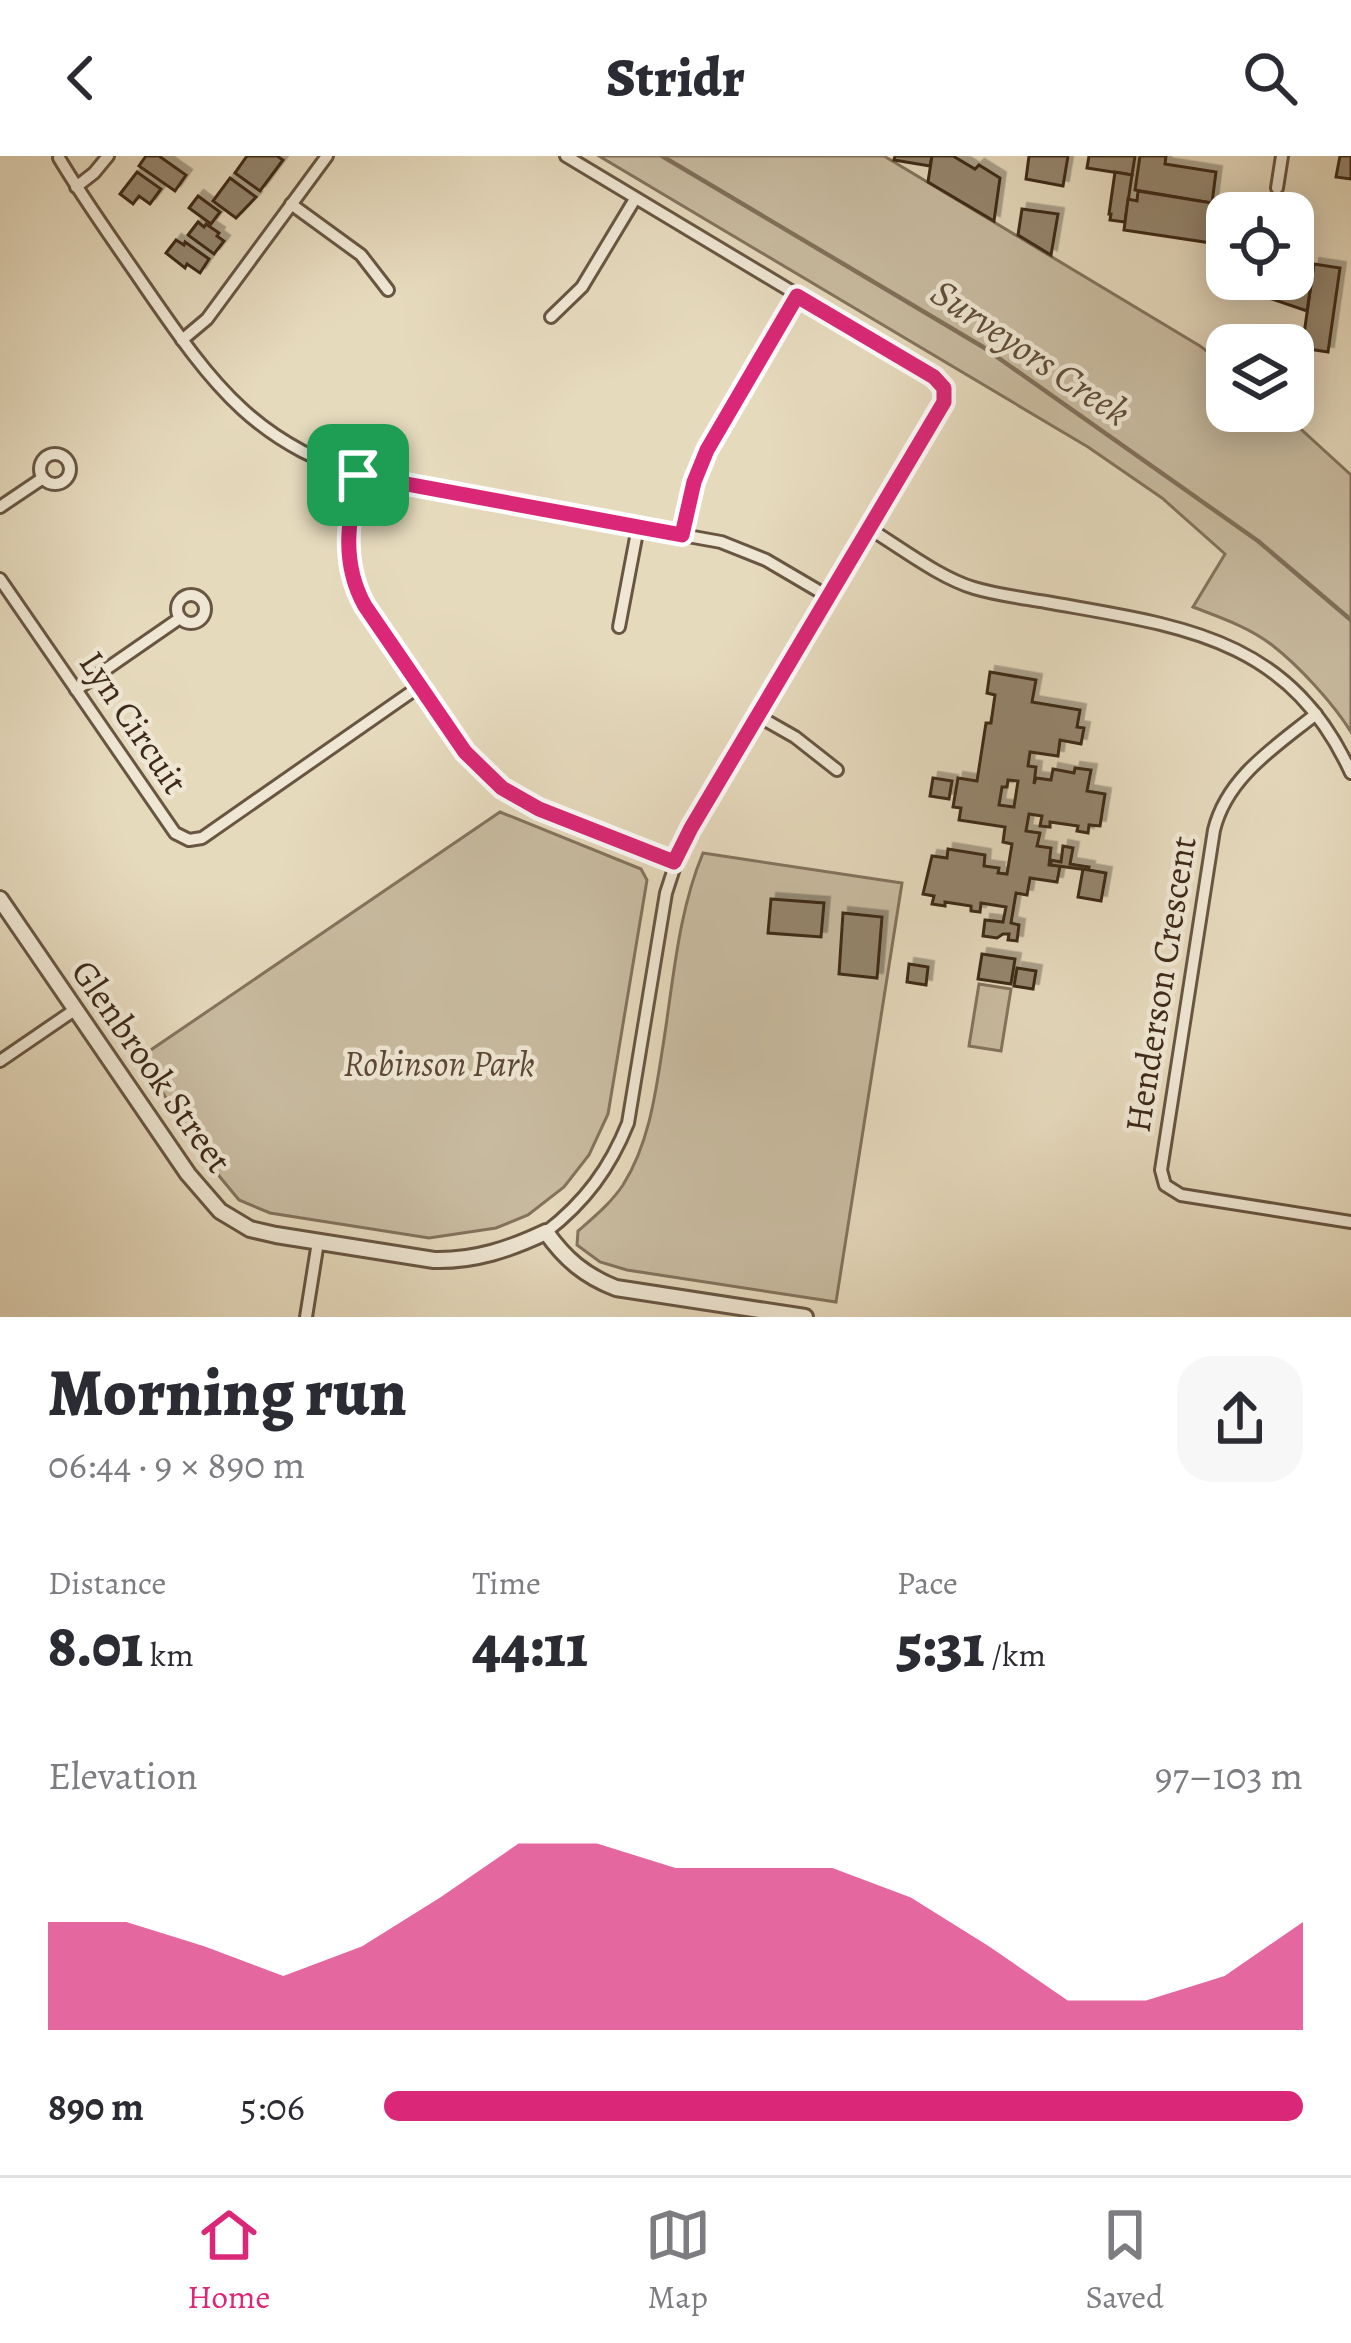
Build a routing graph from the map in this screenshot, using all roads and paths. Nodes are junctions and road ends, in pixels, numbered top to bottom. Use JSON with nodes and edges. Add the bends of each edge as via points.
{"nodes":[{"id":1,"x":108,"y":156,"type":"edge"},
{"id":2,"x":327,"y":156,"type":"edge"},
{"id":3,"x":566,"y":156,"type":"edge"},
{"id":4,"x":1282,"y":156,"type":"edge"},
{"id":5,"x":58,"y":158,"type":"edge"},
{"id":6,"x":76,"y":187,"type":"junction"},
{"id":7,"x":1276,"y":188,"type":"dead end"},
{"id":8,"x":635,"y":199,"type":"junction"},
{"id":9,"x":291,"y":204,"type":"junction"},
{"id":10,"x":388,"y":290,"type":"dead end"},
{"id":11,"x":797,"y":296,"type":"junction"},
{"id":12,"x":551,"y":317,"type":"dead end"},
{"id":13,"x":182,"y":340,"type":"junction"},
{"id":14,"x":358,"y":475,"type":"junction"},
{"id":15,"x":43,"y":478,"type":"dead end"},
{"id":16,"x":0,"y":507,"type":"edge"},
{"id":17,"x":638,"y":526,"type":"junction"},
{"id":18,"x":870,"y":529,"type":"junction"},
{"id":19,"x":682,"y":535,"type":"junction"},
{"id":20,"x":0,"y":579,"type":"edge"},
{"id":21,"x":830,"y":597,"type":"junction"},
{"id":22,"x":180,"y":618,"type":"dead end"},
{"id":23,"x":619,"y":627,"type":"dead end"},
{"id":24,"x":420,"y":686,"type":"junction"},
{"id":25,"x":76,"y":690,"type":"junction"},
{"id":26,"x":1316,"y":714,"type":"junction"},
{"id":27,"x":758,"y":716,"type":"junction"},
{"id":28,"x":837,"y":770,"type":"dead end"},
{"id":29,"x":1351,"y":773,"type":"edge"},
{"id":30,"x":674,"y":862,"type":"junction"},
{"id":31,"x":0,"y":898,"type":"edge"},
{"id":32,"x":76,"y":1009,"type":"junction"},
{"id":33,"x":0,"y":1061,"type":"edge"},
{"id":34,"x":1351,"y":1222,"type":"edge"},
{"id":35,"x":546,"y":1232,"type":"junction"},
{"id":36,"x":318,"y":1242,"type":"junction"},
{"id":37,"x":306,"y":1317,"type":"edge"},
{"id":38,"x":806,"y":1317,"type":"edge"}],
"edges":[{"from":1,"to":6,"type":"street"},
{"from":2,"to":9,"type":"street"},
{"from":3,"to":8,"type":"street"},
{"from":4,"to":7,"type":"street"},
{"from":5,"to":6,"type":"street"},
{"from":6,"to":13,"type":"street"},
{"from":8,"to":11,"type":"street"},
{"from":8,"to":12,"type":"street","via":[[582,287]]},
{"from":9,"to":10,"type":"street","via":[[361,255]]},
{"from":9,"to":13,"type":"street","via":[[207,319]]},
{"from":11,"to":18,"type":"street","name":"Glenbrook Street","via":[[944,388],[941,410]]},
{"from":11,"to":19,"type":"street","via":[[707,450]]},
{"from":13,"to":14,"type":"street","via":[[262,427]]},
{"from":14,"to":17,"type":"street"},
{"from":14,"to":24,"type":"street","via":[[350,567],[365,606]]},
{"from":15,"to":16,"type":"street"},
{"from":17,"to":19,"type":"street"},
{"from":17,"to":23,"type":"street"},
{"from":18,"to":21,"type":"street","name":"Glenbrook Street"},
{"from":18,"to":26,"type":"street","via":[[972,588],[1177,626],[1222,642],[1274,673]]},
{"from":19,"to":21,"type":"street","via":[[745,550]]},
{"from":20,"to":25,"type":"street","name":"Lyn Circuit"},
{"from":21,"to":27,"type":"street","name":"Glenbrook Street"},
{"from":22,"to":25,"type":"street"},
{"from":24,"to":25,"type":"street","name":"Lyn Circuit","via":[[194,840],[175,833]]},
{"from":24,"to":30,"type":"street","via":[[465,752],[513,796]]},
{"from":26,"to":29,"type":"street"},
{"from":26,"to":34,"type":"street","name":"Henderson Crescent","via":[[1245,774],[1220,810],[1161,1170],[1181,1195]]},
{"from":27,"to":28,"type":"street"},
{"from":27,"to":30,"type":"street","name":"Glenbrook Street"},
{"from":30,"to":35,"type":"street","name":"Glenbrook Street","via":[[628,1123],[594,1186]]},
{"from":31,"to":32,"type":"street","name":"Glenbrook Street"},
{"from":32,"to":33,"type":"street"},
{"from":32,"to":36,"type":"street","name":"Glenbrook Street","via":[[211,1203],[250,1228]]},
{"from":35,"to":36,"type":"street","name":"Glenbrook Street","via":[[446,1260]]},
{"from":35,"to":38,"type":"street","via":[[572,1263],[616,1288]]},
{"from":36,"to":37,"type":"street"}]}
